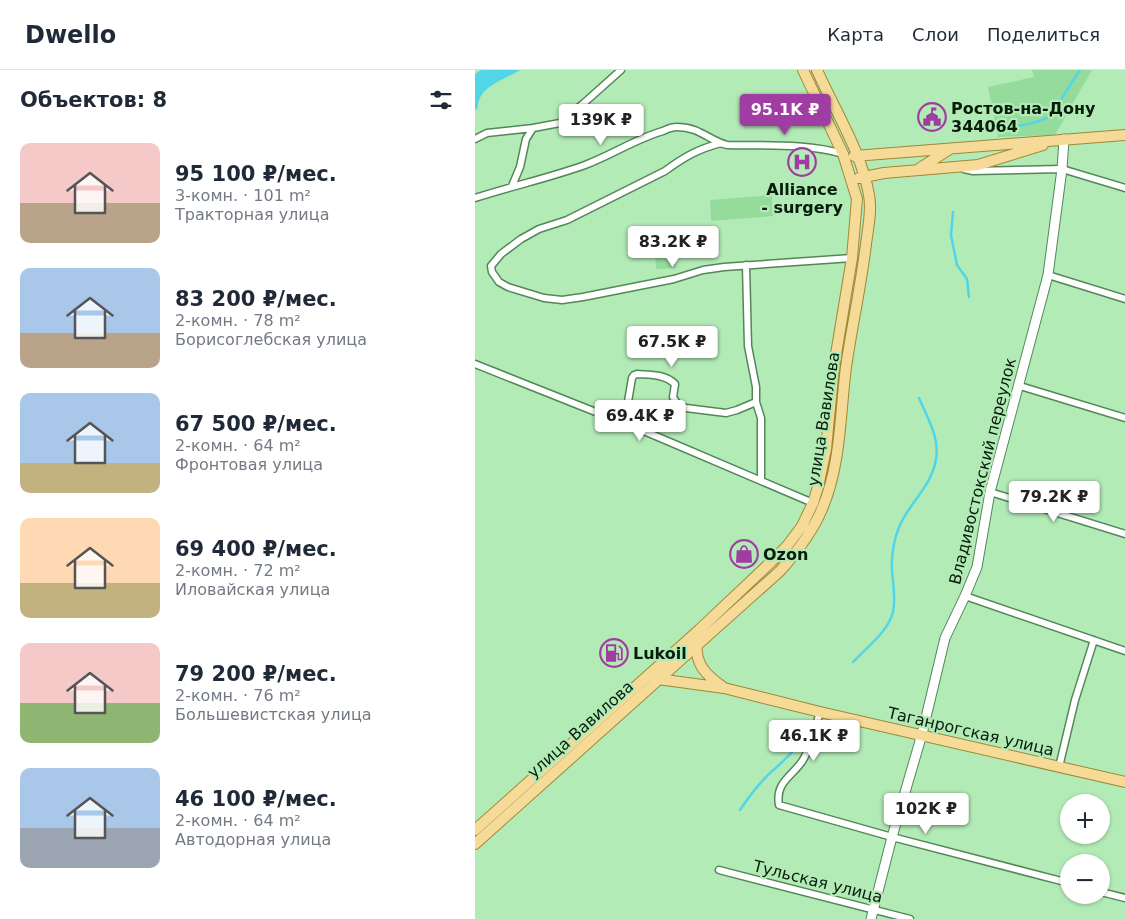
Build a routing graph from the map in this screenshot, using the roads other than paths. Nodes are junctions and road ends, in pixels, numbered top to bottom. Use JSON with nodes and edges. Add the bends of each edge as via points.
{"nodes":[{"id":1,"x":621,"y":70,"type":"edge"},
{"id":2,"x":803,"y":70,"type":"edge"},
{"id":3,"x":817,"y":70,"type":"edge"},
{"id":4,"x":533,"y":128,"type":"junction"},
{"id":5,"x":1125,"y":135,"type":"edge"},
{"id":6,"x":475,"y":139,"type":"edge"},
{"id":7,"x":1063,"y":139,"type":"junction"},
{"id":8,"x":721,"y":143,"type":"junction"},
{"id":9,"x":953,"y":148,"type":"junction"},
{"id":10,"x":843,"y":154,"type":"junction"},
{"id":11,"x":858,"y":157,"type":"junction"},
{"id":12,"x":955,"y":167,"type":"junction"},
{"id":13,"x":1062,"y":168,"type":"junction"},
{"id":14,"x":918,"y":169,"type":"junction"},
{"id":15,"x":865,"y":177,"type":"junction"},
{"id":16,"x":852,"y":180,"type":"junction"},
{"id":17,"x":512,"y":186,"type":"junction"},
{"id":18,"x":1125,"y":188,"type":"edge"},
{"id":19,"x":475,"y":198,"type":"edge"},
{"id":20,"x":852,"y":258,"type":"junction"},
{"id":21,"x":746,"y":265,"type":"junction"},
{"id":22,"x":1048,"y":275,"type":"junction"},
{"id":23,"x":1125,"y":299,"type":"edge"},
{"id":24,"x":475,"y":364,"type":"edge"},
{"id":25,"x":1020,"y":386,"type":"junction"},
{"id":26,"x":756,"y":402,"type":"junction"},
{"id":27,"x":1125,"y":418,"type":"edge"},
{"id":28,"x":624,"y":425,"type":"junction"},
{"id":29,"x":761,"y":480,"type":"junction"},
{"id":30,"x":990,"y":492,"type":"junction"},
{"id":31,"x":813,"y":503,"type":"junction"},
{"id":32,"x":1125,"y":534,"type":"edge"},
{"id":33,"x":965,"y":596,"type":"junction"},
{"id":34,"x":699,"y":630,"type":"junction"},
{"id":35,"x":1095,"y":640,"type":"junction"},
{"id":36,"x":696,"y":646,"type":"junction"},
{"id":37,"x":1125,"y":651,"type":"edge"},
{"id":38,"x":658,"y":678,"type":"junction"},
{"id":39,"x":723,"y":688,"type":"junction"},
{"id":40,"x":820,"y":712,"type":"junction"},
{"id":41,"x":922,"y":734,"type":"junction"},
{"id":42,"x":1059,"y":767,"type":"junction"},
{"id":43,"x":1125,"y":782,"type":"edge"},
{"id":44,"x":475,"y":830,"type":"edge"},
{"id":45,"x":891,"y":837,"type":"junction"},
{"id":46,"x":475,"y":844,"type":"edge"},
{"id":47,"x":719,"y":870,"type":"dead end"},
{"id":48,"x":1060,"y":881,"type":"edge"},
{"id":49,"x":1110,"y":894,"type":"edge"},
{"id":50,"x":1125,"y":898,"type":"edge"},
{"id":51,"x":872,"y":914,"type":"edge"},
{"id":52,"x":910,"y":919,"type":"edge"}],
"edges":[{"from":1,"to":4,"type":"street","via":[[560,123]]},
{"from":2,"to":10,"type":"main road","name":"улица Вавилова"},
{"from":3,"to":11,"type":"main road","name":"улица Вавилова"},
{"from":4,"to":6,"type":"street","via":[[487,133]]},
{"from":4,"to":17,"type":"street","via":[[526,138]]},
{"from":5,"to":7,"type":"main road"},
{"from":7,"to":9,"type":"main road"},
{"from":7,"to":12,"type":"main road","via":[[978,165]]},
{"from":7,"to":13,"type":"street","name":"Владивостокский переулок"},
{"from":8,"to":10,"type":"street","via":[[799,146]]},
{"from":8,"to":17,"type":"street","via":[[703,132],[676,127],[642,137],[587,164]]},
{"from":8,"to":21,"type":"street","via":[[700,148],[665,171],[567,220],[533,233],[501,254],[491,266],[492,272],[499,282],[508,287],[562,300],[674,279],[703,270]]},
{"from":9,"to":11,"type":"main road"},
{"from":9,"to":14,"type":"main road"},
{"from":10,"to":11,"type":"main road"},
{"from":10,"to":16,"type":"main road","name":"улица Вавилова"},
{"from":11,"to":15,"type":"main road","name":"улица Вавилова"},
{"from":12,"to":13,"type":"street","via":[[973,171]]},
{"from":12,"to":14,"type":"main road"},
{"from":13,"to":18,"type":"street"},
{"from":13,"to":22,"type":"street","name":"Владивостокский переулок"},
{"from":14,"to":15,"type":"main road"},
{"from":15,"to":16,"type":"main road"},
{"from":15,"to":36,"type":"main road","name":"улица Вавилова","via":[[870,215],[829,489],[805,542],[760,589]]},
{"from":16,"to":20,"type":"main road","name":"улица Вавилова","via":[[857,199]]},
{"from":17,"to":19,"type":"street"},
{"from":20,"to":21,"type":"street"},
{"from":20,"to":31,"type":"main road","name":"улица Вавилова","via":[[834,366],[824,463]]},
{"from":21,"to":26,"type":"street","via":[[748,346]]},
{"from":22,"to":23,"type":"street"},
{"from":22,"to":25,"type":"street","name":"Владивостокский переулок"},
{"from":24,"to":28,"type":"street"},
{"from":25,"to":27,"type":"street"},
{"from":25,"to":30,"type":"street","name":"Владивостокский переулок"},
{"from":26,"to":28,"type":"street","via":[[726,413],[686,408],[678,405],[673,397],[675,384],[670,379],[637,374],[632,378]]},
{"from":26,"to":29,"type":"street","via":[[761,418]]},
{"from":28,"to":29,"type":"street"},
{"from":29,"to":31,"type":"street"},
{"from":30,"to":32,"type":"street"},
{"from":30,"to":33,"type":"street","name":"Владивостокский переулок","via":[[977,567]]},
{"from":31,"to":34,"type":"main road","name":"улица Вавилова","via":[[787,546]]},
{"from":33,"to":35,"type":"street"},
{"from":33,"to":41,"type":"street","name":"Владивостокский переулок","via":[[945,638]]},
{"from":34,"to":36,"type":"main road","name":"Таганрогская улица"},
{"from":34,"to":44,"type":"main road","name":"улица Вавилова"},
{"from":35,"to":37,"type":"street"},
{"from":35,"to":42,"type":"street","via":[[1075,700]]},
{"from":36,"to":38,"type":"main road","name":"улица Вавилова"},
{"from":36,"to":39,"type":"main road","name":"Таганрогская улица","via":[[699,662],[707,675]]},
{"from":38,"to":39,"type":"main road","name":"Таганрогская улица"},
{"from":38,"to":46,"type":"main road","name":"улица Вавилова"},
{"from":39,"to":40,"type":"main road","name":"Таганрогская улица"},
{"from":40,"to":41,"type":"main road","name":"Таганрогская улица"},
{"from":40,"to":45,"type":"street","via":[[803,759],[782,783],[777,795],[779,805]]},
{"from":41,"to":42,"type":"main road","name":"Таганрогская улица"},
{"from":41,"to":45,"type":"street","name":"Владивостокский переулок"},
{"from":42,"to":43,"type":"main road","name":"Таганрогская улица"},
{"from":45,"to":48,"type":"street"},
{"from":45,"to":51,"type":"street","name":"Владивостокский переулок"},
{"from":47,"to":51,"type":"street","name":"Тульская улица"},
{"from":49,"to":50,"type":"street"},
{"from":51,"to":52,"type":"street","name":"Тульская улица"}]}
